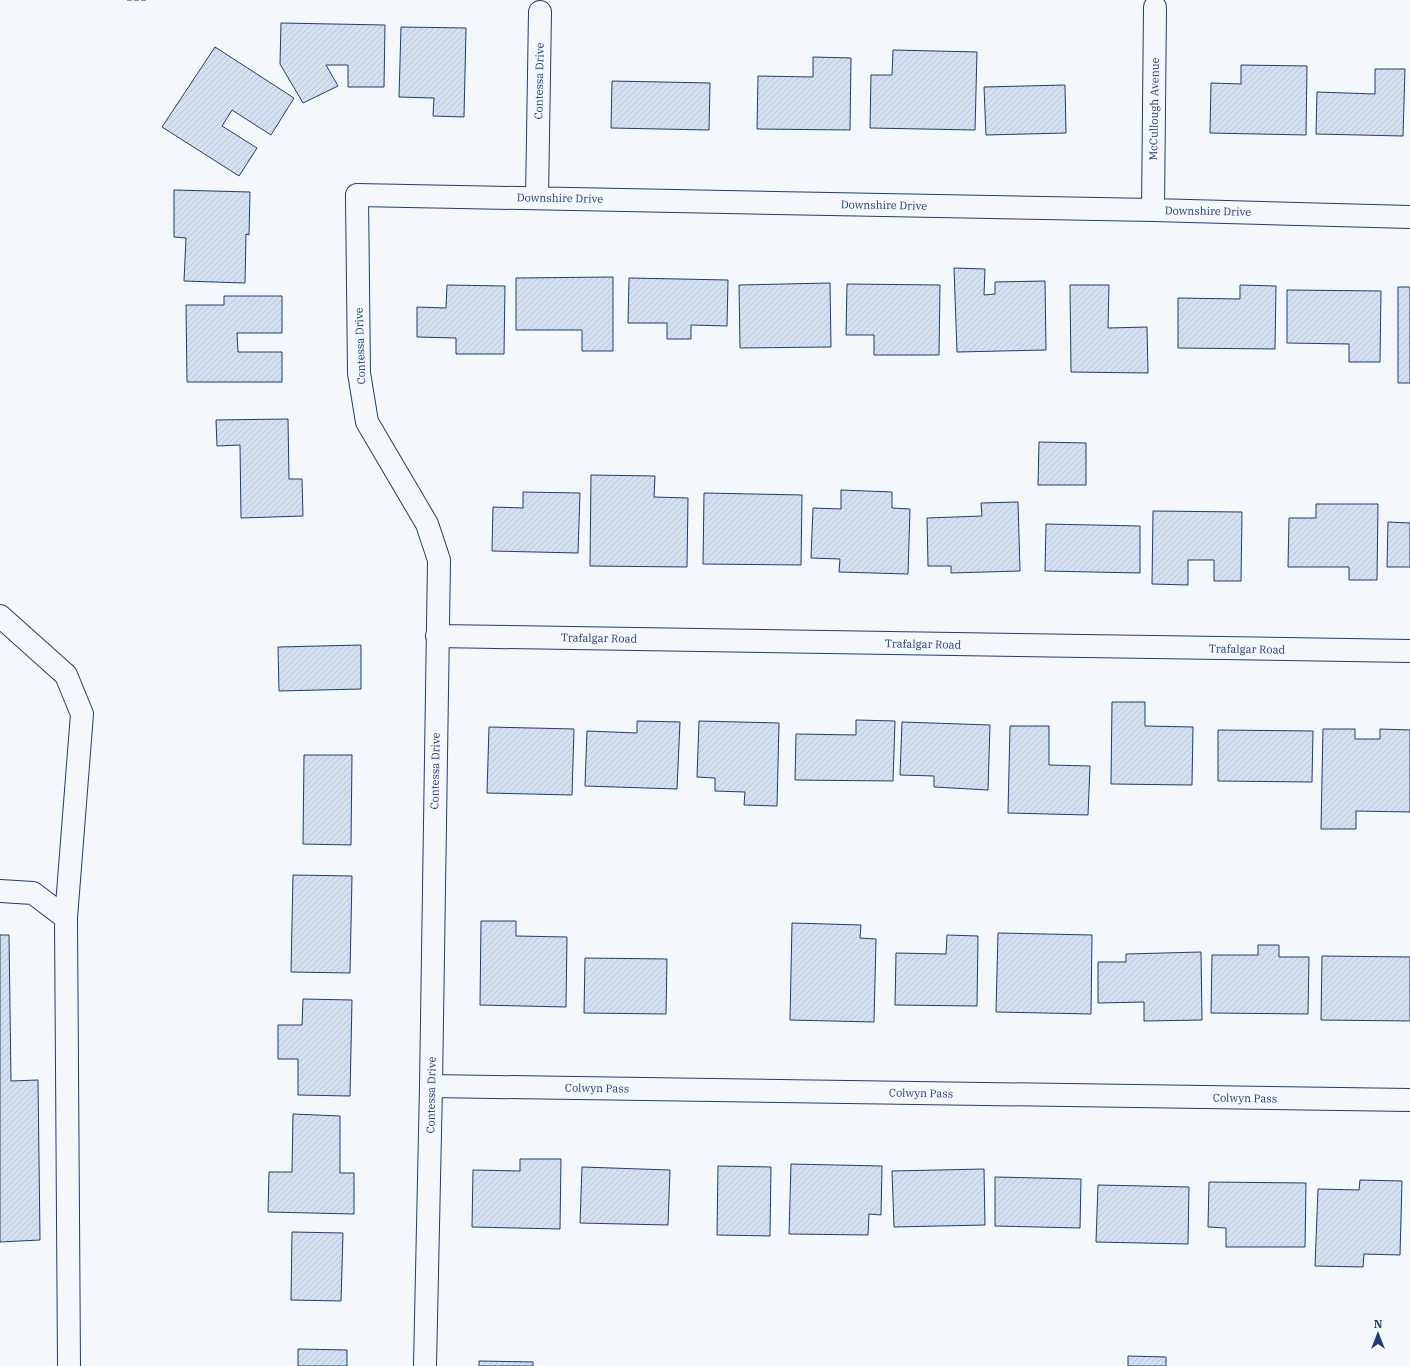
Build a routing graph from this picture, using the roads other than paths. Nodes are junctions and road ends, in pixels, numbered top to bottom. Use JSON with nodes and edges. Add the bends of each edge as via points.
{"nodes":[{"id":1,"x":1155,"y":7,"type":"dead end"},
{"id":2,"x":540,"y":12,"type":"dead end"},
{"id":3,"x":357,"y":195,"type":"joint"},
{"id":4,"x":537,"y":198,"type":"junction"},
{"id":5,"x":1152,"y":210,"type":"junction"},
{"id":6,"x":1410,"y":217,"type":"edge"},
{"id":7,"x":0,"y":616,"type":"edge"},
{"id":8,"x":437,"y":636,"type":"junction"},
{"id":9,"x":1410,"y":651,"type":"edge"},
{"id":10,"x":0,"y":891,"type":"edge"},
{"id":11,"x":66,"y":918,"type":"junction"},
{"id":12,"x":432,"y":1086,"type":"junction"},
{"id":13,"x":1410,"y":1100,"type":"edge"},
{"id":14,"x":69,"y":1366,"type":"edge"},
{"id":15,"x":425,"y":1366,"type":"edge"}],
"edges":[{"from":1,"to":5,"type":"street","name":"McCullough Avenue"},
{"from":2,"to":4,"type":"street","name":"Contessa Drive"},
{"from":3,"to":4,"type":"street","name":"Downshire Drive"},
{"from":3,"to":8,"type":"street","name":"Contessa Drive","via":[[359,373],[367,422],[426,524],[439,560]]},
{"from":4,"to":5,"type":"street","name":"Downshire Drive"},
{"from":5,"to":6,"type":"street","name":"Downshire Drive"},
{"from":7,"to":11,"type":"street","via":[[66,675],[82,714]]},
{"from":8,"to":9,"type":"street","name":"Trafalgar Road"},
{"from":8,"to":12,"type":"street","name":"Contessa Drive"},
{"from":10,"to":11,"type":"street","via":[[33,893]]},
{"from":11,"to":14,"type":"street"},
{"from":12,"to":13,"type":"street","name":"Colwyn Pass"},
{"from":12,"to":15,"type":"street","name":"Contessa Drive"}]}
